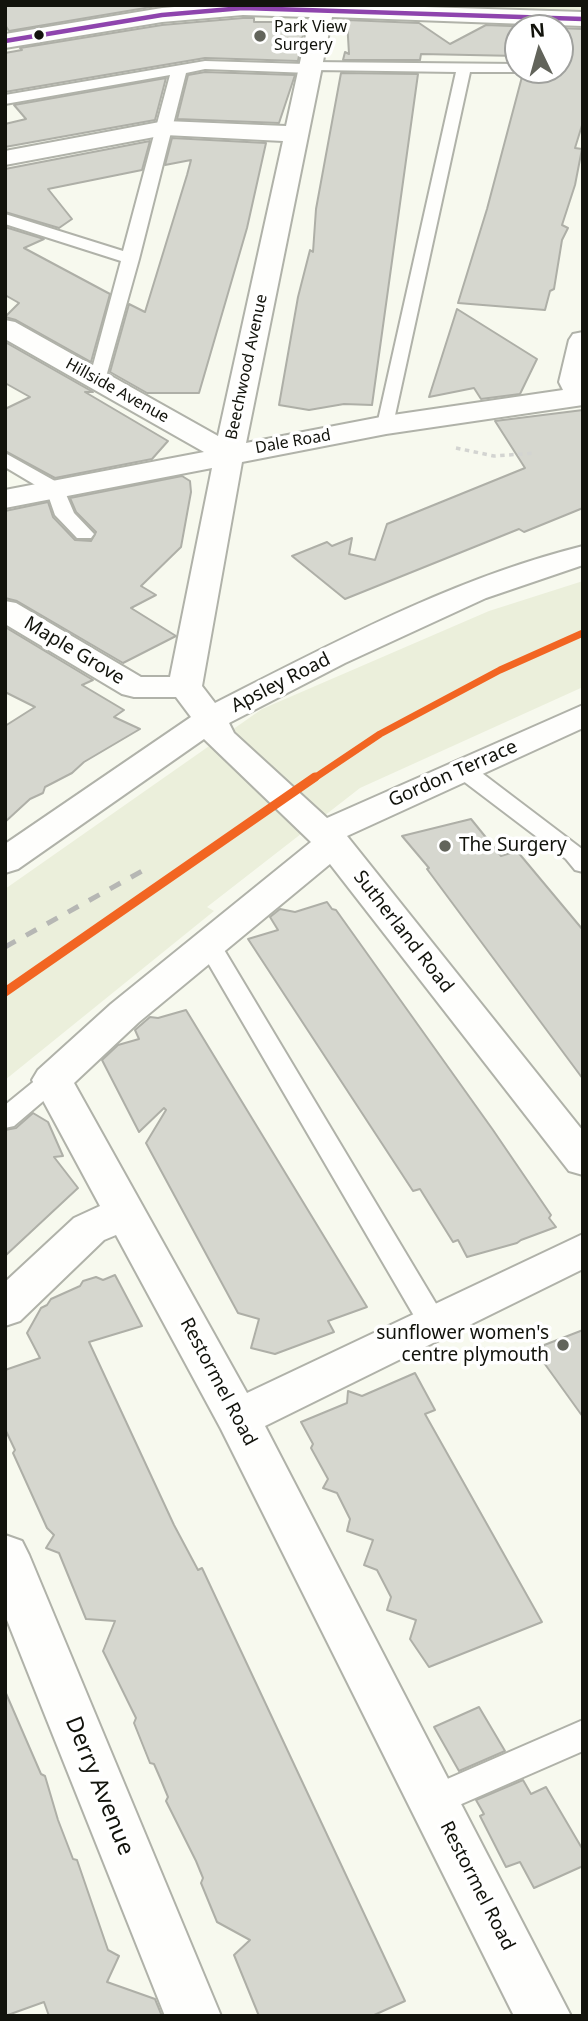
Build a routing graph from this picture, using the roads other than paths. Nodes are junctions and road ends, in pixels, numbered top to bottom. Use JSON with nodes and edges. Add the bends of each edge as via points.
{"nodes":[{"id":1,"x":320,"y":7,"type":"edge"},
{"id":2,"x":49,"y":13,"type":"dead end"},
{"id":3,"x":583,"y":19,"type":"edge"},
{"id":4,"x":71,"y":30,"type":"junction"},
{"id":5,"x":5,"y":41,"type":"edge"},
{"id":6,"x":464,"y":66,"type":"junction"},
{"id":7,"x":310,"y":67,"type":"junction"},
{"id":8,"x":504,"y":67,"type":"edge"},
{"id":9,"x":179,"y":70,"type":"junction"},
{"id":10,"x":5,"y":100,"type":"edge"},
{"id":11,"x":165,"y":128,"type":"junction"},
{"id":12,"x":296,"y":134,"type":"junction"},
{"id":13,"x":5,"y":159,"type":"edge"},
{"id":14,"x":5,"y":219,"type":"edge"},
{"id":15,"x":131,"y":258,"type":"junction"},
{"id":16,"x":5,"y":328,"type":"edge"},
{"id":17,"x":583,"y":340,"type":"edge"},
{"id":18,"x":98,"y":380,"type":"junction"},
{"id":19,"x":581,"y":396,"type":"edge"},
{"id":20,"x":386,"y":425,"type":"junction"},
{"id":21,"x":229,"y":454,"type":"junction"},
{"id":22,"x":5,"y":459,"type":"edge"},
{"id":23,"x":55,"y":489,"type":"junction"},
{"id":24,"x":5,"y":499,"type":"edge"},
{"id":25,"x":84,"y":534,"type":"dead end"},
{"id":26,"x":583,"y":555,"type":"edge"},
{"id":27,"x":5,"y":610,"type":"edge"},
{"id":28,"x":185,"y":687,"type":"junction"},
{"id":29,"x":583,"y":715,"type":"edge"},
{"id":30,"x":215,"y":728,"type":"junction"},
{"id":31,"x":463,"y":769,"type":"junction"},
{"id":32,"x":324,"y":833,"type":"junction"},
{"id":33,"x":580,"y":856,"type":"edge"},
{"id":34,"x":5,"y":861,"type":"edge"},
{"id":35,"x":209,"y":944,"type":"junction"},
{"id":36,"x":52,"y":1080,"type":"junction"},
{"id":37,"x":5,"y":1119,"type":"edge"},
{"id":38,"x":583,"y":1160,"type":"edge"},
{"id":39,"x":125,"y":1212,"type":"junction"},
{"id":40,"x":583,"y":1250,"type":"edge"},
{"id":41,"x":5,"y":1309,"type":"edge"},
{"id":42,"x":434,"y":1325,"type":"junction"},
{"id":43,"x":238,"y":1418,"type":"junction"},
{"id":44,"x":5,"y":1555,"type":"edge"},
{"id":45,"x":583,"y":1735,"type":"edge"},
{"id":46,"x":433,"y":1801,"type":"junction"},
{"id":47,"x":193,"y":2016,"type":"edge"},
{"id":48,"x":543,"y":2016,"type":"edge"}],
"edges":[{"from":1,"to":3,"type":"street"},
{"from":1,"to":4,"type":"street","via":[[202,11]]},
{"from":1,"to":7,"type":"street","name":"Beechwood Avenue"},
{"from":2,"to":4,"type":"street"},
{"from":4,"to":5,"type":"street"},
{"from":6,"to":7,"type":"lane"},
{"from":6,"to":8,"type":"lane"},
{"from":6,"to":20,"type":"lane"},
{"from":7,"to":9,"type":"lane","via":[[205,65]]},
{"from":7,"to":12,"type":"street","name":"Beechwood Avenue"},
{"from":9,"to":10,"type":"lane"},
{"from":9,"to":11,"type":"lane"},
{"from":11,"to":12,"type":"street"},
{"from":11,"to":13,"type":"street"},
{"from":11,"to":15,"type":"lane"},
{"from":12,"to":21,"type":"street","name":"Beechwood Avenue"},
{"from":14,"to":15,"type":"lane"},
{"from":15,"to":18,"type":"lane"},
{"from":16,"to":18,"type":"street","name":"Hillside Avenue"},
{"from":17,"to":19,"type":"street","via":[[573,382]]},
{"from":18,"to":21,"type":"street","name":"Hillside Avenue"},
{"from":19,"to":20,"type":"street","name":"Dale Road"},
{"from":20,"to":21,"type":"street","name":"Dale Road"},
{"from":21,"to":23,"type":"street","name":"Dale Road"},
{"from":21,"to":28,"type":"street","name":"Beechwood Avenue"},
{"from":22,"to":23,"type":"lane"},
{"from":23,"to":24,"type":"street","name":"Dale Road"},
{"from":23,"to":25,"type":"lane","via":[[65,515]]},
{"from":26,"to":30,"type":"street","name":"Apsley Road","via":[[475,591],[332,656]]},
{"from":27,"to":28,"type":"street","name":"Maple Grove","via":[[134,687]]},
{"from":28,"to":30,"type":"street"},
{"from":29,"to":31,"type":"street","name":"Gordon Terrace"},
{"from":30,"to":32,"type":"street","name":"Sutherland Road"},
{"from":30,"to":34,"type":"street","name":"Apsley Road"},
{"from":31,"to":32,"type":"street","name":"Gordon Terrace"},
{"from":31,"to":33,"type":"lane"},
{"from":32,"to":35,"type":"street"},
{"from":32,"to":38,"type":"street","name":"Sutherland Road"},
{"from":35,"to":36,"type":"street"},
{"from":35,"to":42,"type":"lane"},
{"from":36,"to":37,"type":"lane"},
{"from":36,"to":39,"type":"street","name":"Restormel Road"},
{"from":39,"to":41,"type":"street","via":[[89,1229]]},
{"from":39,"to":43,"type":"street","name":"Restormel Road"},
{"from":40,"to":42,"type":"street"},
{"from":42,"to":43,"type":"street"},
{"from":43,"to":46,"type":"street","name":"Restormel Road"},
{"from":44,"to":47,"type":"street","name":"Derry Avenue"},
{"from":45,"to":46,"type":"lane"},
{"from":46,"to":48,"type":"street","name":"Restormel Road"}]}
